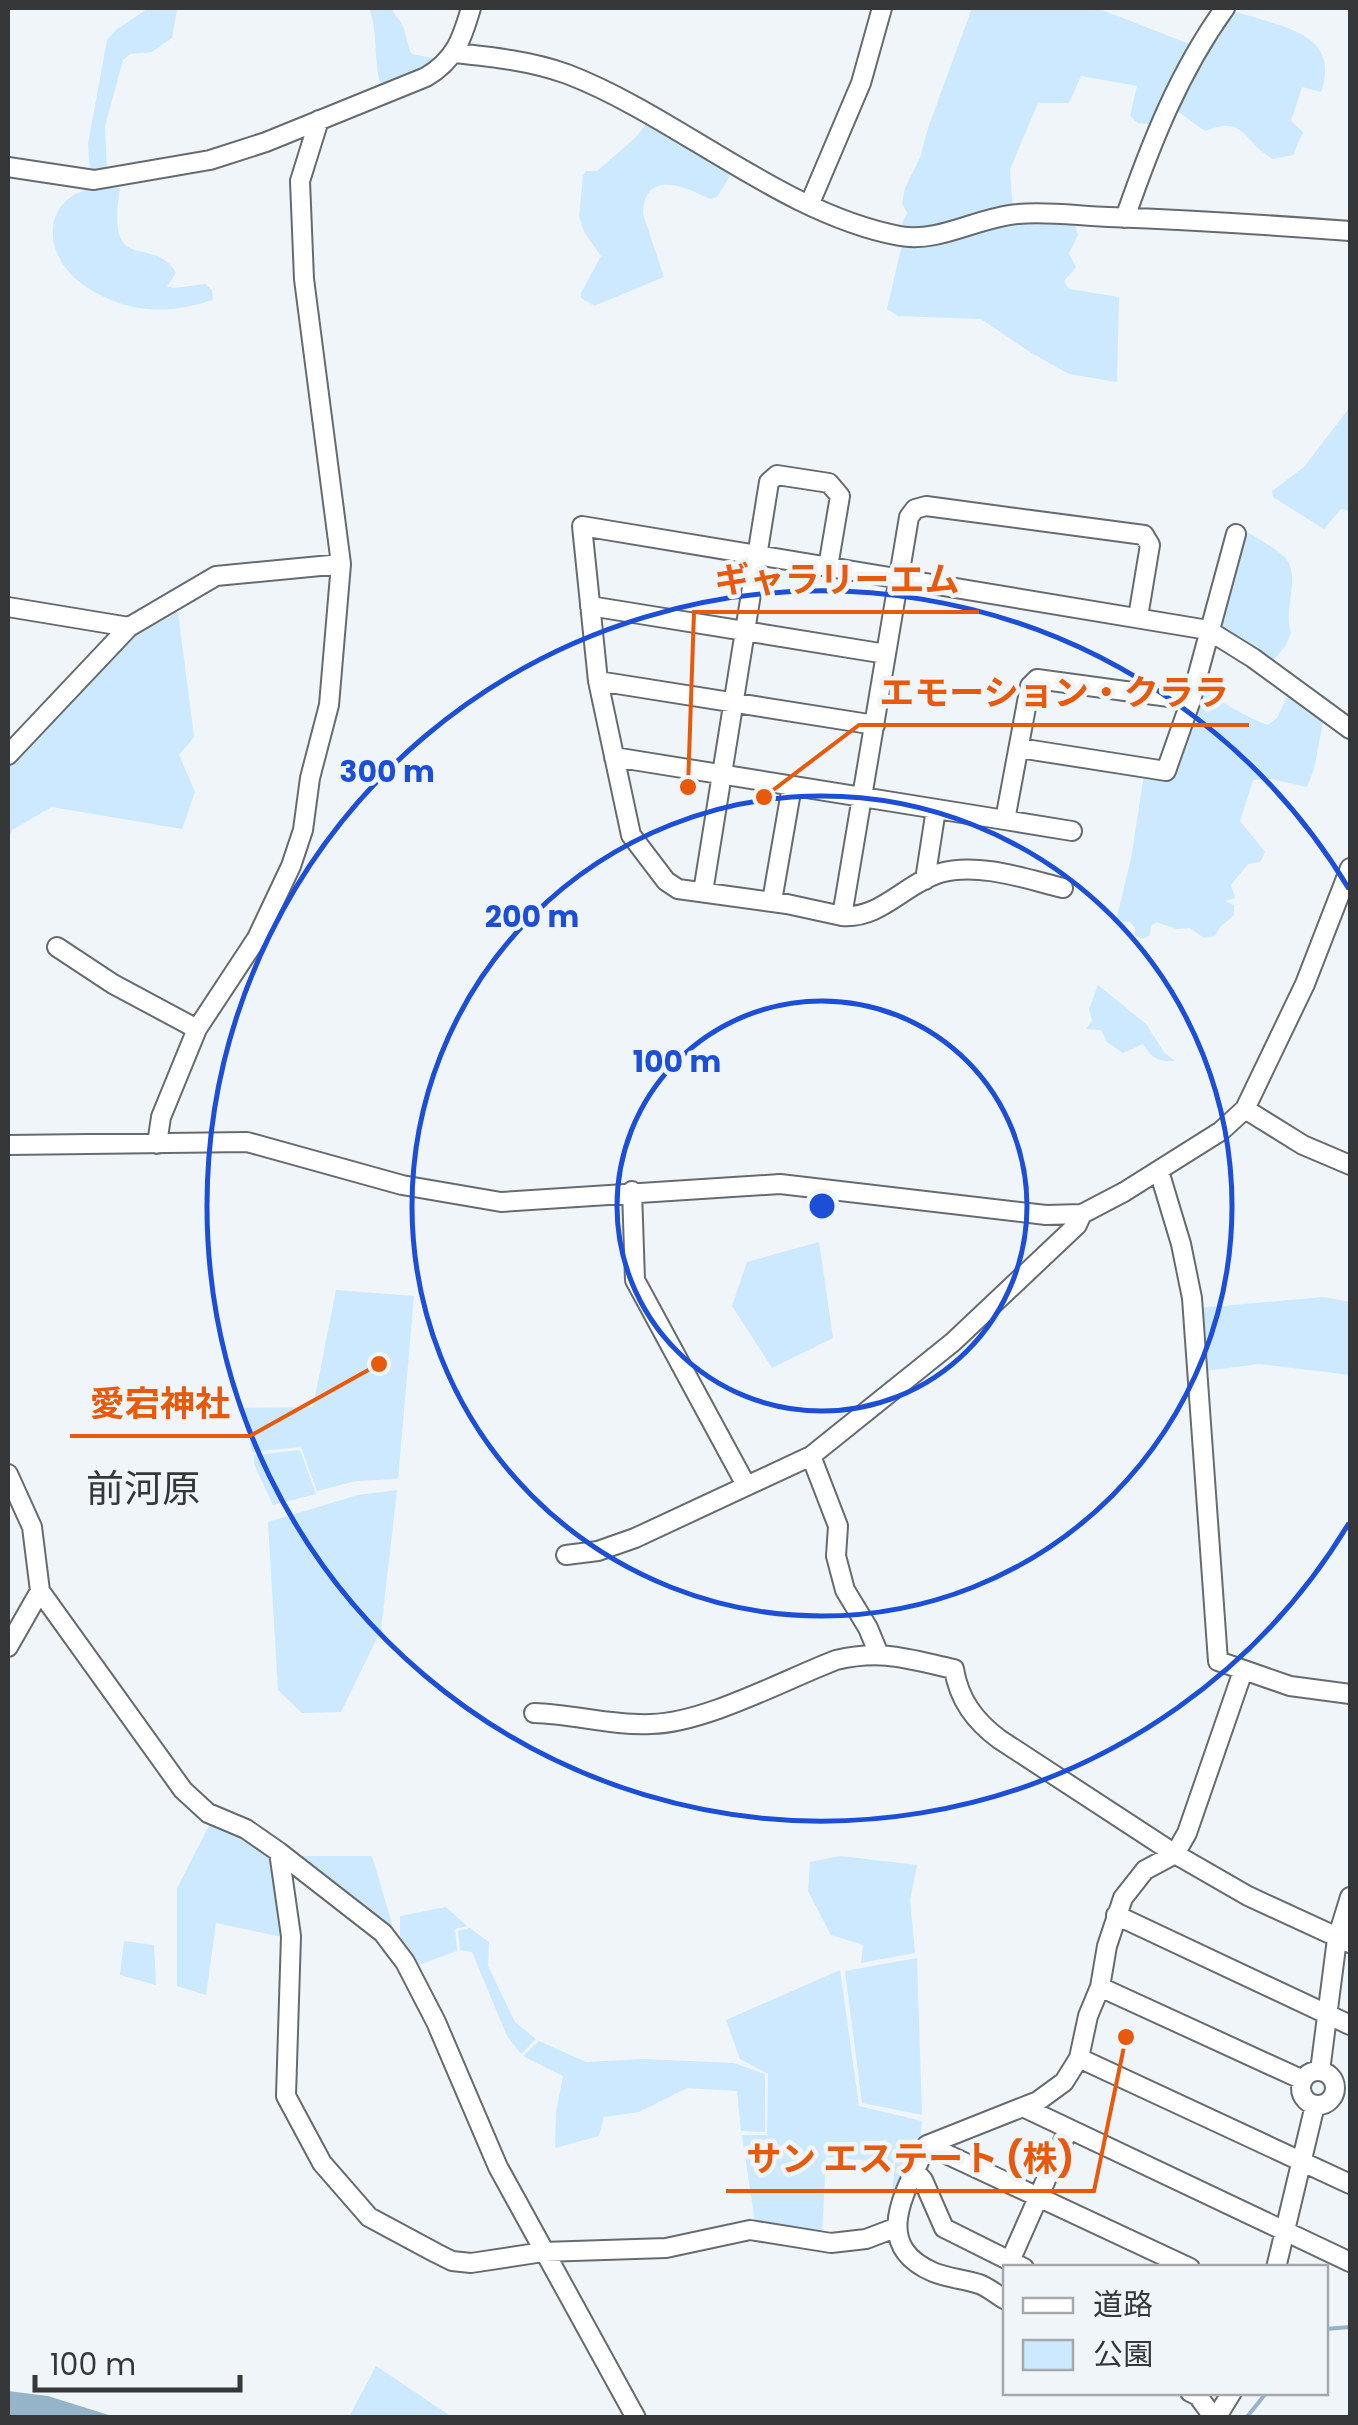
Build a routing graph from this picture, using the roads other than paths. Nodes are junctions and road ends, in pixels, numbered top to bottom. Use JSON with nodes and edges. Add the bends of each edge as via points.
{"nodes":[{"id":1,"x":470,"y":8,"type":"edge"},
{"id":2,"x":882,"y":8,"type":"edge"},
{"id":3,"x":1225,"y":8,"type":"edge"},
{"id":4,"x":456,"y":54,"type":"junction"},
{"id":5,"x":319,"y":120,"type":"junction"},
{"id":6,"x":8,"y":167,"type":"edge"},
{"id":7,"x":810,"y":204,"type":"junction"},
{"id":8,"x":1125,"y":218,"type":"junction"},
{"id":9,"x":1350,"y":231,"type":"edge"},
{"id":10,"x":1236,"y":534,"type":"dead end"},
{"id":11,"x":755,"y":556,"type":"junction"},
{"id":12,"x":341,"y":564,"type":"junction"},
{"id":13,"x":828,"y":566,"type":"junction"},
{"id":14,"x":898,"y":578,"type":"junction"},
{"id":15,"x":590,"y":606,"type":"junction"},
{"id":16,"x":8,"y":607,"type":"edge"},
{"id":17,"x":1138,"y":616,"type":"junction"},
{"id":18,"x":129,"y":627,"type":"junction"},
{"id":19,"x":1208,"y":630,"type":"junction"},
{"id":20,"x":745,"y":632,"type":"junction"},
{"id":21,"x":886,"y":654,"type":"junction"},
{"id":22,"x":598,"y":681,"type":"junction"},
{"id":23,"x":1191,"y":700,"type":"junction"},
{"id":24,"x":733,"y":701,"type":"junction"},
{"id":25,"x":875,"y":725,"type":"junction"},
{"id":26,"x":1350,"y":730,"type":"edge"},
{"id":27,"x":1019,"y":748,"type":"junction"},
{"id":28,"x":8,"y":756,"type":"edge"},
{"id":29,"x":614,"y":757,"type":"junction"},
{"id":30,"x":720,"y":775,"type":"junction"},
{"id":31,"x":792,"y":786,"type":"junction"},
{"id":32,"x":864,"y":798,"type":"junction"},
{"id":33,"x":936,"y":809,"type":"junction"},
{"id":34,"x":1005,"y":820,"type":"junction"},
{"id":35,"x":1072,"y":831,"type":"dead end"},
{"id":36,"x":1350,"y":868,"type":"edge"},
{"id":37,"x":925,"y":880,"type":"junction"},
{"id":38,"x":1064,"y":888,"type":"dead end"},
{"id":39,"x":703,"y":892,"type":"junction"},
{"id":40,"x":772,"y":902,"type":"junction"},
{"id":41,"x":842,"y":916,"type":"junction"},
{"id":42,"x":57,"y":947,"type":"dead end"},
{"id":43,"x":197,"y":1029,"type":"junction"},
{"id":44,"x":1245,"y":1109,"type":"junction"},
{"id":45,"x":157,"y":1144,"type":"junction"},
{"id":46,"x":8,"y":1146,"type":"edge"},
{"id":47,"x":1350,"y":1165,"type":"edge"},
{"id":48,"x":1159,"y":1170,"type":"junction"},
{"id":49,"x":632,"y":1191,"type":"junction"},
{"id":50,"x":1082,"y":1214,"type":"junction"},
{"id":51,"x":811,"y":1456,"type":"junction"},
{"id":52,"x":8,"y":1474,"type":"edge"},
{"id":53,"x":746,"y":1485,"type":"junction"},
{"id":54,"x":566,"y":1555,"type":"dead end"},
{"id":55,"x":40,"y":1591,"type":"junction"},
{"id":56,"x":8,"y":1647,"type":"edge"},
{"id":57,"x":878,"y":1652,"type":"junction"},
{"id":58,"x":1243,"y":1671,"type":"junction"},
{"id":59,"x":1350,"y":1694,"type":"edge"},
{"id":60,"x":534,"y":1713,"type":"dead end"},
{"id":61,"x":279,"y":1852,"type":"junction"},
{"id":62,"x":1174,"y":1854,"type":"junction"},
{"id":63,"x":1350,"y":1897,"type":"edge"},
{"id":64,"x":1116,"y":1914,"type":"junction"},
{"id":65,"x":1344,"y":1941,"type":"edge"},
{"id":66,"x":1100,"y":1986,"type":"junction"},
{"id":67,"x":1326,"y":2014,"type":"junction"},
{"id":68,"x":1350,"y":2025,"type":"edge"},
{"id":69,"x":1079,"y":2058,"type":"junction"},
{"id":70,"x":1312,"y":2076,"type":"junction"},
{"id":71,"x":1342,"y":2099,"type":"edge"},
{"id":72,"x":1315,"y":2104,"type":"junction"},
{"id":73,"x":1022,"y":2107,"type":"junction"},
{"id":74,"x":1068,"y":2130,"type":"junction"},
{"id":75,"x":927,"y":2144,"type":"junction"},
{"id":76,"x":1302,"y":2160,"type":"junction"},
{"id":77,"x":915,"y":2172,"type":"junction"},
{"id":78,"x":1350,"y":2184,"type":"edge"},
{"id":79,"x":1040,"y":2196,"type":"junction"},
{"id":80,"x":894,"y":2228,"type":"junction"},
{"id":81,"x":1283,"y":2232,"type":"junction"},
{"id":82,"x":543,"y":2252,"type":"junction"},
{"id":83,"x":1350,"y":2262,"type":"edge"},
{"id":84,"x":1017,"y":2264,"type":"edge"},
{"id":85,"x":1184,"y":2265,"type":"edge"},
{"id":86,"x":1277,"y":2265,"type":"edge"},
{"id":87,"x":1003,"y":2298,"type":"edge"},
{"id":88,"x":1196,"y":2395,"type":"edge"},
{"id":89,"x":1230,"y":2395,"type":"edge"},
{"id":90,"x":636,"y":2418,"type":"edge"},
{"id":91,"x":1215,"y":2418,"type":"edge"}],
"edges":[{"from":1,"to":4,"type":"street"},
{"from":2,"to":7,"type":"street","via":[[861,82]]},
{"from":3,"to":8,"type":"street","via":[[1157,126]]},
{"from":4,"to":5,"type":"street","via":[[426,77]]},
{"from":4,"to":7,"type":"street","via":[[567,74]]},
{"from":5,"to":6,"type":"street","via":[[210,160],[130,176],[94,180]]},
{"from":5,"to":12,"type":"street","via":[[300,181],[304,279]]},
{"from":7,"to":8,"type":"street","via":[[904,236],[1018,214]]},
{"from":8,"to":9,"type":"street"},
{"from":10,"to":19,"type":"street"},
{"from":11,"to":13,"type":"street"},
{"from":11,"to":13,"type":"street","via":[[769,482],[777,475],[828,483],[840,496]]},
{"from":11,"to":15,"type":"street","via":[[582,526]]},
{"from":11,"to":20,"type":"street"},
{"from":12,"to":18,"type":"street","via":[[216,576]]},
{"from":12,"to":43,"type":"street","via":[[329,705],[303,830],[257,938]]},
{"from":13,"to":14,"type":"street"},
{"from":14,"to":17,"type":"street"},
{"from":14,"to":17,"type":"street","via":[[909,517],[926,506],[1144,536],[1150,545]]},
{"from":14,"to":21,"type":"street"},
{"from":15,"to":20,"type":"street"},
{"from":15,"to":22,"type":"street"},
{"from":16,"to":18,"type":"street"},
{"from":17,"to":19,"type":"street"},
{"from":18,"to":28,"type":"street"},
{"from":19,"to":23,"type":"street"},
{"from":19,"to":26,"type":"street"},
{"from":20,"to":21,"type":"street"},
{"from":20,"to":24,"type":"street"},
{"from":21,"to":25,"type":"street"},
{"from":22,"to":24,"type":"street"},
{"from":22,"to":29,"type":"street"},
{"from":23,"to":27,"type":"street","via":[[1166,771]]},
{"from":23,"to":27,"type":"street","via":[[1037,679],[1030,686]]},
{"from":24,"to":25,"type":"street"},
{"from":24,"to":30,"type":"street"},
{"from":25,"to":32,"type":"street"},
{"from":27,"to":34,"type":"street"},
{"from":29,"to":30,"type":"street"},
{"from":29,"to":39,"type":"street","via":[[631,835],[666,881]]},
{"from":30,"to":31,"type":"street"},
{"from":30,"to":39,"type":"street"},
{"from":31,"to":32,"type":"street"},
{"from":31,"to":40,"type":"street"},
{"from":32,"to":33,"type":"street"},
{"from":32,"to":41,"type":"street"},
{"from":33,"to":34,"type":"street"},
{"from":33,"to":37,"type":"street"},
{"from":34,"to":35,"type":"street"},
{"from":36,"to":44,"type":"street","via":[[1305,984]]},
{"from":37,"to":38,"type":"street","via":[[964,870]]},
{"from":37,"to":41,"type":"street","via":[[862,917]]},
{"from":39,"to":40,"type":"street"},
{"from":40,"to":41,"type":"street"},
{"from":42,"to":43,"type":"street"},
{"from":43,"to":45,"type":"street","via":[[161,1117]]},
{"from":44,"to":47,"type":"street"},
{"from":44,"to":48,"type":"street"},
{"from":45,"to":46,"type":"street"},
{"from":45,"to":49,"type":"street","via":[[247,1142],[402,1185],[501,1202]]},
{"from":48,"to":50,"type":"street"},
{"from":48,"to":58,"type":"street","via":[[1192,1298],[1218,1660]]},
{"from":49,"to":50,"type":"street","via":[[780,1184]]},
{"from":49,"to":53,"type":"street","via":[[636,1280]]},
{"from":50,"to":51,"type":"street","via":[[954,1342]]},
{"from":51,"to":53,"type":"street"},
{"from":51,"to":57,"type":"street","via":[[838,1526],[844,1590]]},
{"from":52,"to":55,"type":"street","via":[[32,1527]]},
{"from":53,"to":54,"type":"street","via":[[634,1538]]},
{"from":55,"to":56,"type":"street"},
{"from":55,"to":61,"type":"street","via":[[183,1790],[208,1813]]},
{"from":57,"to":60,"type":"street","via":[[836,1660],[670,1722]]},
{"from":57,"to":62,"type":"street","via":[[954,1669],[979,1724]]},
{"from":58,"to":59,"type":"street"},
{"from":58,"to":62,"type":"street","via":[[1188,1833]]},
{"from":61,"to":82,"type":"street","via":[[383,1933],[406,1962]]},
{"from":61,"to":82,"type":"street","via":[[292,1936],[286,2096],[322,2163],[369,2217],[452,2260]]},
{"from":62,"to":64,"type":"street","via":[[1145,1870]]},
{"from":62,"to":65,"type":"street"},
{"from":63,"to":65,"type":"street"},
{"from":64,"to":66,"type":"street"},
{"from":64,"to":67,"type":"street"},
{"from":65,"to":67,"type":"street"},
{"from":66,"to":69,"type":"street"},
{"from":66,"to":70,"type":"street"},
{"from":67,"to":68,"type":"street"},
{"from":67,"to":70,"type":"street"},
{"from":69,"to":73,"type":"street","via":[[1064,2082]]},
{"from":69,"to":76,"type":"street"},
{"from":70,"to":71,"type":"street","via":[[1333,2080]]},
{"from":70,"to":72,"type":"street","via":[[1303,2096]]},
{"from":71,"to":72,"type":"street"},
{"from":72,"to":76,"type":"street"},
{"from":73,"to":74,"type":"street"},
{"from":73,"to":75,"type":"street"},
{"from":74,"to":79,"type":"street"},
{"from":74,"to":81,"type":"street"},
{"from":75,"to":77,"type":"street"},
{"from":75,"to":79,"type":"street"},
{"from":76,"to":78,"type":"street"},
{"from":76,"to":81,"type":"street"},
{"from":77,"to":80,"type":"street"},
{"from":77,"to":84,"type":"street","via":[[944,2228]]},
{"from":79,"to":84,"type":"street"},
{"from":79,"to":85,"type":"street"},
{"from":80,"to":82,"type":"street","via":[[831,2243],[750,2230],[666,2248]]},
{"from":80,"to":87,"type":"street","via":[[916,2262]]},
{"from":81,"to":83,"type":"street"},
{"from":81,"to":86,"type":"street"},
{"from":82,"to":90,"type":"street"},
{"from":88,"to":91,"type":"street"},
{"from":89,"to":91,"type":"street"}]}
